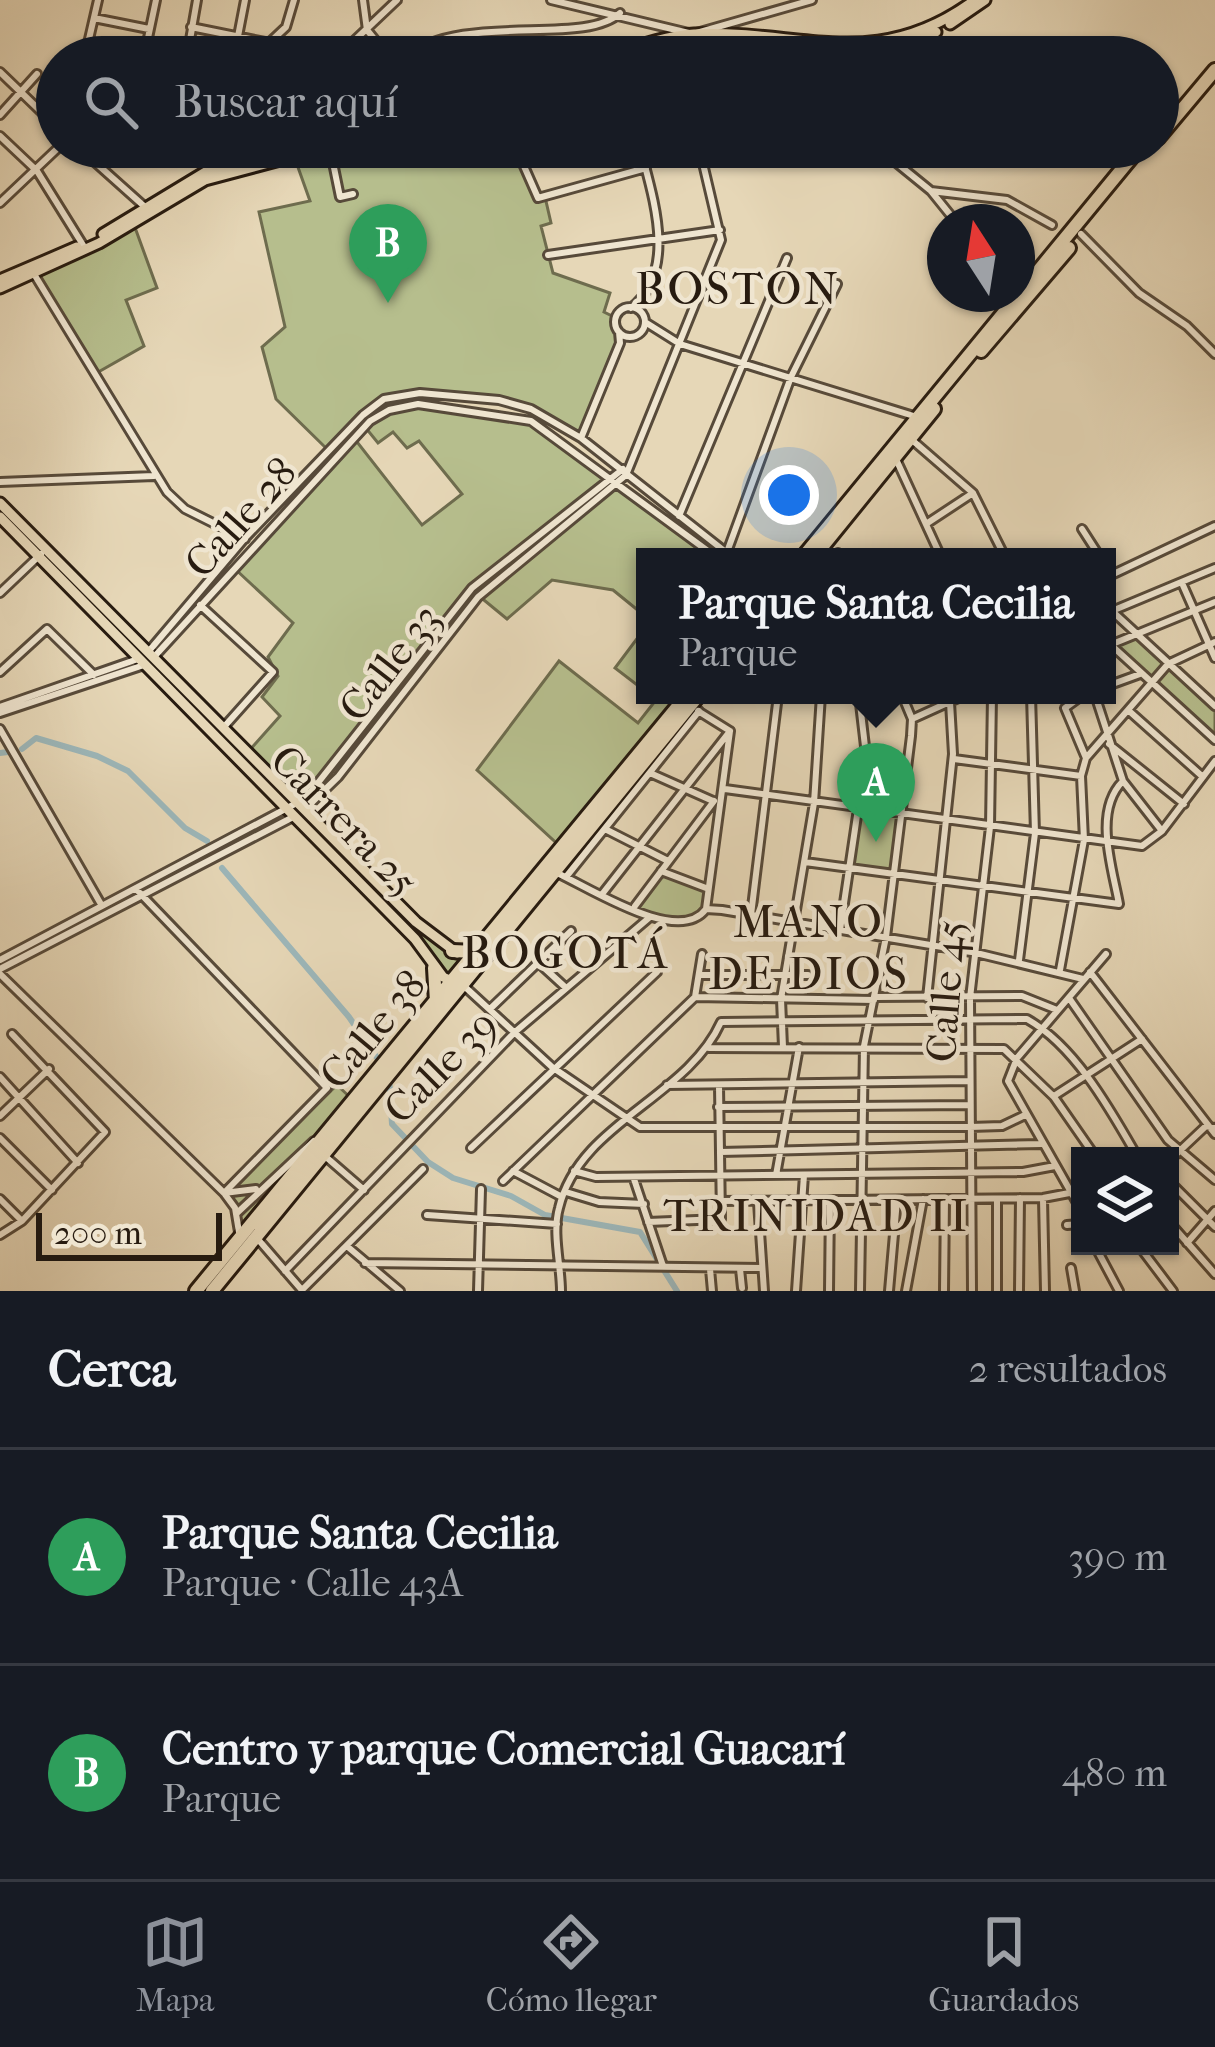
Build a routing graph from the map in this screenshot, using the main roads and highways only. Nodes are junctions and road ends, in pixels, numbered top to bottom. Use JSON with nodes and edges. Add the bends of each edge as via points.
{"nodes":[{"id":1,"x":975,"y":0,"type":"edge"},
{"id":2,"x":985,"y":0,"type":"edge"},
{"id":3,"x":693,"y":34,"type":"junction"},
{"id":4,"x":687,"y":36,"type":"edge"},
{"id":5,"x":688,"y":36,"type":"edge"},
{"id":6,"x":700,"y":36,"type":"edge"},
{"id":7,"x":707,"y":36,"type":"edge"},
{"id":8,"x":904,"y":36,"type":"edge"},
{"id":9,"x":924,"y":36,"type":"edge"},
{"id":10,"x":1215,"y":58,"type":"edge"},
{"id":11,"x":1215,"y":70,"type":"edge"},
{"id":12,"x":1179,"y":100,"type":"edge"},
{"id":13,"x":1179,"y":113,"type":"edge"},
{"id":14,"x":215,"y":168,"type":"edge"},
{"id":15,"x":231,"y":168,"type":"edge"},
{"id":16,"x":1123,"y":168,"type":"edge"},
{"id":17,"x":1133,"y":168,"type":"edge"},
{"id":18,"x":78,"y":247,"type":"junction"},
{"id":19,"x":33,"y":272,"type":"junction"},
{"id":20,"x":1035,"y":276,"type":"edge"},
{"id":21,"x":1035,"y":280,"type":"edge"},
{"id":22,"x":0,"y":284,"type":"edge"},
{"id":23,"x":1005,"y":312,"type":"edge"},
{"id":24,"x":1006,"y":312,"type":"edge"},
{"id":25,"x":894,"y":455,"type":"junction"},
{"id":26,"x":0,"y":503,"type":"edge"},
{"id":27,"x":0,"y":517,"type":"edge"},
{"id":28,"x":811,"y":548,"type":"edge"},
{"id":29,"x":821,"y":548,"type":"edge"},
{"id":30,"x":42,"y":552,"type":"junction"},
{"id":31,"x":146,"y":658,"type":"junction"},
{"id":32,"x":692,"y":704,"type":"edge"},
{"id":33,"x":692,"y":704,"type":"edge"},
{"id":34,"x":296,"y":810,"type":"junction"},
{"id":35,"x":452,"y":950,"type":"junction"},
{"id":36,"x":478,"y":952,"type":"junction"},
{"id":37,"x":473,"y":967,"type":"junction"},
{"id":38,"x":434,"y":968,"type":"junction"},
{"id":39,"x":459,"y":984,"type":"junction"},
{"id":40,"x":435,"y":1005,"type":"junction"},
{"id":41,"x":387,"y":1072,"type":"junction"},
{"id":42,"x":196,"y":1291,"type":"edge"},
{"id":43,"x":212,"y":1291,"type":"edge"}],
"edges":[{"from":1,"to":8,"type":"main road"},
{"from":2,"to":9,"type":"main road"},
{"from":3,"to":4,"type":"main road"},
{"from":3,"to":5,"type":"main road"},
{"from":3,"to":6,"type":"main road"},
{"from":3,"to":7,"type":"main road"},
{"from":10,"to":12,"type":"highway"},
{"from":11,"to":13,"type":"highway"},
{"from":14,"to":18,"type":"main road"},
{"from":15,"to":19,"type":"main road"},
{"from":16,"to":20,"type":"highway"},
{"from":17,"to":21,"type":"highway"},
{"from":18,"to":19,"type":"main road"},
{"from":18,"to":22,"type":"main road"},
{"from":19,"to":22,"type":"main road"},
{"from":23,"to":25,"type":"highway"},
{"from":24,"to":25,"type":"highway"},
{"from":25,"to":28,"type":"highway"},
{"from":25,"to":29,"type":"highway"},
{"from":26,"to":30,"type":"main road","name":"Carrera 25"},
{"from":27,"to":30,"type":"main road","name":"Carrera 25"},
{"from":30,"to":31,"type":"main road","name":"Carrera 25"},
{"from":31,"to":34,"type":"main road","name":"Carrera 25"},
{"from":31,"to":34,"type":"main road","name":"Carrera 25"},
{"from":32,"to":37,"type":"highway","name":"Calle 38","via":[[561,875]]},
{"from":33,"to":36,"type":"highway","name":"Calle 38"},
{"from":34,"to":35,"type":"main road","name":"Carrera 25"},
{"from":34,"to":38,"type":"main road","name":"Carrera 25"},
{"from":35,"to":36,"type":"highway"},
{"from":35,"to":37,"type":"main road","name":"Carrera 25"},
{"from":35,"to":38,"type":"main road"},
{"from":36,"to":37,"type":"highway","name":"Calle 38"},
{"from":37,"to":39,"type":"highway","name":"Calle 38"},
{"from":38,"to":39,"type":"main road","name":"Carrera 25"},
{"from":38,"to":40,"type":"highway"},
{"from":39,"to":40,"type":"highway","name":"Calle 38"},
{"from":39,"to":41,"type":"highway","name":"Calle 38"},
{"from":40,"to":41,"type":"highway","name":"Calle 38"},
{"from":41,"to":42,"type":"highway","name":"Calle 38"},
{"from":41,"to":43,"type":"highway","name":"Calle 38"}]}
